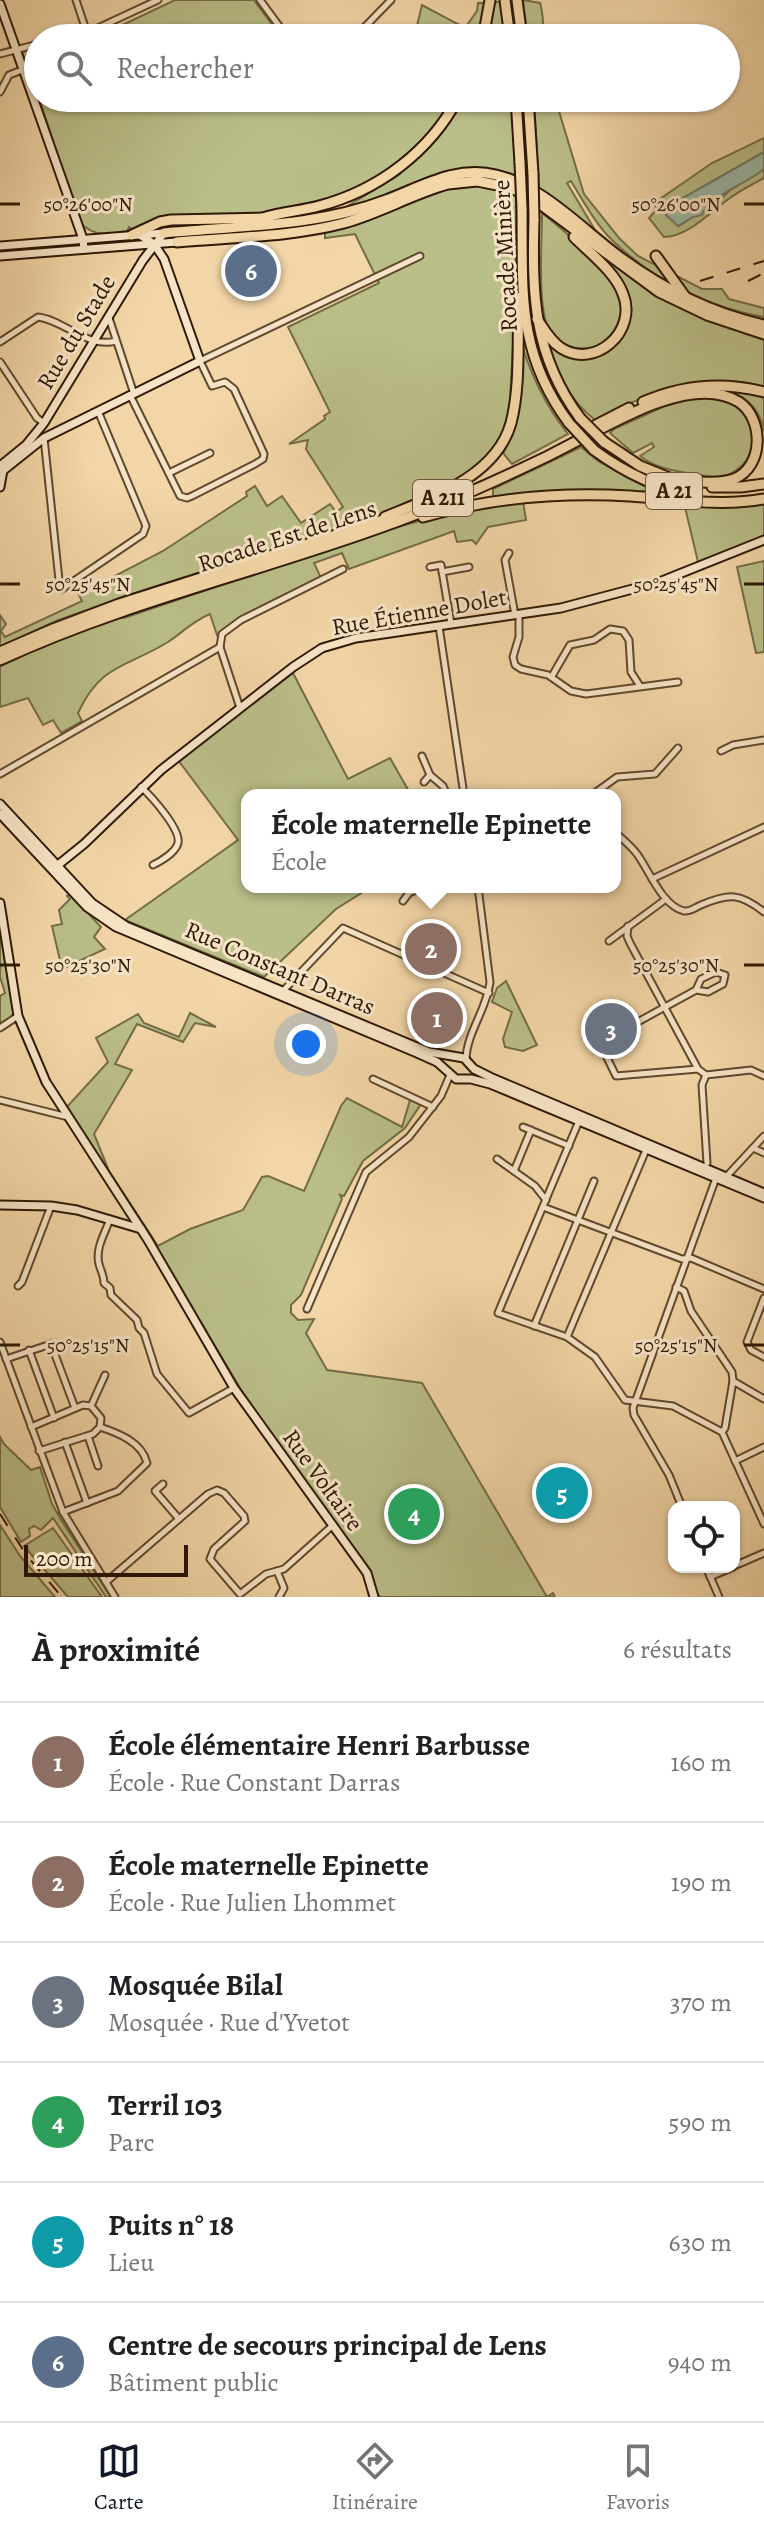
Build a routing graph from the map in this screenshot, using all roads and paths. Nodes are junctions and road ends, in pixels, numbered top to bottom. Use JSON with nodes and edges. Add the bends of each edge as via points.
{"nodes":[{"id":1,"x":76,"y":0,"type":"edge"},
{"id":2,"x":158,"y":0,"type":"edge"},
{"id":3,"x":260,"y":0,"type":"edge"},
{"id":4,"x":391,"y":0,"type":"edge"},
{"id":5,"x":490,"y":0,"type":"edge"},
{"id":6,"x":505,"y":0,"type":"edge"},
{"id":7,"x":517,"y":0,"type":"edge"},
{"id":8,"x":0,"y":4,"type":"edge"},
{"id":9,"x":84,"y":24,"type":"edge"},
{"id":10,"x":106,"y":24,"type":"edge"},
{"id":11,"x":278,"y":24,"type":"edge"},
{"id":12,"x":368,"y":24,"type":"edge"},
{"id":13,"x":486,"y":24,"type":"edge"},
{"id":14,"x":508,"y":24,"type":"edge"},
{"id":15,"x":520,"y":24,"type":"edge"},
{"id":16,"x":24,"y":47,"type":"edge"},
{"id":17,"x":15,"y":49,"type":"junction"},
{"id":18,"x":0,"y":54,"type":"edge"},
{"id":19,"x":22,"y":70,"type":"junction"},
{"id":20,"x":24,"y":76,"type":"edge"},
{"id":21,"x":0,"y":92,"type":"edge"},
{"id":22,"x":37,"y":112,"type":"edge"},
{"id":23,"x":448,"y":112,"type":"edge"},
{"id":24,"x":517,"y":112,"type":"edge"},
{"id":25,"x":529,"y":112,"type":"edge"},
{"id":26,"x":546,"y":209,"type":"junction"},
{"id":27,"x":263,"y":218,"type":"junction"},
{"id":28,"x":185,"y":219,"type":"junction"},
{"id":29,"x":315,"y":219,"type":"junction"},
{"id":30,"x":164,"y":233,"type":"junction"},
{"id":31,"x":136,"y":235,"type":"junction"},
{"id":32,"x":83,"y":239,"type":"junction"},
{"id":33,"x":177,"y":242,"type":"junction"},
{"id":34,"x":154,"y":244,"type":"junction"},
{"id":35,"x":0,"y":246,"type":"edge"},
{"id":36,"x":84,"y":249,"type":"junction"},
{"id":37,"x":0,"y":256,"type":"edge"},
{"id":38,"x":420,"y":256,"type":"dead end"},
{"id":39,"x":656,"y":256,"type":"dead end"},
{"id":40,"x":164,"y":259,"type":"junction"},
{"id":41,"x":523,"y":295,"type":"junction"},
{"id":42,"x":686,"y":298,"type":"junction"},
{"id":43,"x":108,"y":317,"type":"junction"},
{"id":44,"x":537,"y":319,"type":"junction"},
{"id":45,"x":764,"y":325,"type":"edge"},
{"id":46,"x":764,"y":334,"type":"edge"},
{"id":47,"x":93,"y":341,"type":"junction"},
{"id":48,"x":116,"y":341,"type":"junction"},
{"id":49,"x":0,"y":342,"type":"edge"},
{"id":50,"x":200,"y":361,"type":"junction"},
{"id":51,"x":0,"y":362,"type":"edge"},
{"id":52,"x":764,"y":392,"type":"edge"},
{"id":53,"x":132,"y":395,"type":"junction"},
{"id":54,"x":667,"y":396,"type":"junction"},
{"id":55,"x":98,"y":411,"type":"junction"},
{"id":56,"x":39,"y":424,"type":"junction"},
{"id":57,"x":54,"y":433,"type":"junction"},
{"id":58,"x":44,"y":438,"type":"junction"},
{"id":59,"x":25,"y":452,"type":"junction"},
{"id":60,"x":210,"y":453,"type":"dead end"},
{"id":61,"x":11,"y":457,"type":"junction"},
{"id":62,"x":1,"y":470,"type":"edge"},
{"id":63,"x":169,"y":473,"type":"junction"},
{"id":64,"x":674,"y":480,"type":"junction"},
{"id":65,"x":764,"y":484,"type":"edge"},
{"id":66,"x":0,"y":487,"type":"edge"},
{"id":67,"x":764,"y":496,"type":"edge"},
{"id":68,"x":362,"y":527,"type":"junction"},
{"id":69,"x":381,"y":527,"type":"junction"},
{"id":70,"x":764,"y":540,"type":"edge"},
{"id":71,"x":509,"y":553,"type":"dead end"},
{"id":72,"x":430,"y":567,"type":"dead end"},
{"id":73,"x":469,"y":567,"type":"dead end"},
{"id":74,"x":343,"y":569,"type":"dead end"},
{"id":75,"x":442,"y":572,"type":"junction"},
{"id":76,"x":517,"y":615,"type":"junction"},
{"id":77,"x":452,"y":625,"type":"junction"},
{"id":78,"x":439,"y":626,"type":"junction"},
{"id":79,"x":220,"y":647,"type":"junction"},
{"id":80,"x":0,"y":652,"type":"edge"},
{"id":81,"x":0,"y":660,"type":"edge"},
{"id":82,"x":552,"y":676,"type":"junction"},
{"id":83,"x":678,"y":682,"type":"dead end"},
{"id":84,"x":640,"y":686,"type":"junction"},
{"id":85,"x":240,"y":708,"type":"junction"},
{"id":86,"x":764,"y":740,"type":"edge"},
{"id":87,"x":678,"y":748,"type":"dead end"},
{"id":88,"x":721,"y":751,"type":"dead end"},
{"id":89,"x":422,"y":756,"type":"dead end"},
{"id":90,"x":0,"y":774,"type":"edge"},
{"id":91,"x":430,"y":775,"type":"junction"},
{"id":92,"x":424,"y":782,"type":"dead end"},
{"id":93,"x":141,"y":787,"type":"junction"},
{"id":94,"x":444,"y":789,"type":"edge"},
{"id":95,"x":463,"y":789,"type":"edge"},
{"id":96,"x":600,"y":789,"type":"edge"},
{"id":97,"x":1,"y":810,"type":"edge"},
{"id":98,"x":764,"y":827,"type":"edge"},
{"id":99,"x":621,"y":838,"type":"edge"},
{"id":100,"x":153,"y":865,"type":"dead end"},
{"id":101,"x":54,"y":868,"type":"junction"},
{"id":102,"x":651,"y":880,"type":"junction"},
{"id":103,"x":409,"y":893,"type":"edge"},
{"id":104,"x":479,"y":893,"type":"edge"},
{"id":105,"x":666,"y":899,"type":"junction"},
{"id":106,"x":403,"y":901,"type":"dead end"},
{"id":107,"x":0,"y":903,"type":"edge"},
{"id":108,"x":764,"y":911,"type":"edge"},
{"id":109,"x":628,"y":926,"type":"junction"},
{"id":110,"x":609,"y":941,"type":"dead end"},
{"id":111,"x":696,"y":990,"type":"junction"},
{"id":112,"x":489,"y":993,"type":"junction"},
{"id":113,"x":282,"y":994,"type":"junction"},
{"id":114,"x":665,"y":1007,"type":"junction"},
{"id":115,"x":18,"y":1016,"type":"junction"},
{"id":116,"x":634,"y":1024,"type":"dead end"},
{"id":117,"x":1,"y":1026,"type":"edge"},
{"id":118,"x":592,"y":1027,"type":"dead end"},
{"id":119,"x":462,"y":1059,"type":"junction"},
{"id":120,"x":698,"y":1069,"type":"junction"},
{"id":121,"x":706,"y":1075,"type":"junction"},
{"id":122,"x":454,"y":1076,"type":"junction"},
{"id":123,"x":764,"y":1076,"type":"edge"},
{"id":124,"x":373,"y":1079,"type":"dead end"},
{"id":125,"x":0,"y":1100,"type":"edge"},
{"id":126,"x":433,"y":1107,"type":"junction"},
{"id":127,"x":68,"y":1117,"type":"junction"},
{"id":128,"x":579,"y":1121,"type":"junction"},
{"id":129,"x":523,"y":1127,"type":"dead end"},
{"id":130,"x":531,"y":1130,"type":"junction"},
{"id":131,"x":764,"y":1136,"type":"edge"},
{"id":132,"x":569,"y":1146,"type":"junction"},
{"id":133,"x":753,"y":1148,"type":"junction"},
{"id":134,"x":646,"y":1150,"type":"junction"},
{"id":135,"x":764,"y":1153,"type":"edge"},
{"id":136,"x":497,"y":1159,"type":"dead end"},
{"id":137,"x":707,"y":1163,"type":"dead end"},
{"id":138,"x":514,"y":1171,"type":"junction"},
{"id":139,"x":721,"y":1178,"type":"junction"},
{"id":140,"x":594,"y":1181,"type":"dead end"},
{"id":141,"x":764,"y":1196,"type":"edge"},
{"id":142,"x":545,"y":1203,"type":"junction"},
{"id":143,"x":0,"y":1205,"type":"edge"},
{"id":144,"x":51,"y":1206,"type":"junction"},
{"id":145,"x":132,"y":1214,"type":"junction"},
{"id":146,"x":110,"y":1219,"type":"junction"},
{"id":147,"x":578,"y":1220,"type":"junction"},
{"id":148,"x":123,"y":1224,"type":"junction"},
{"id":149,"x":141,"y":1229,"type":"junction"},
{"id":150,"x":611,"y":1233,"type":"junction"},
{"id":151,"x":686,"y":1258,"type":"junction"},
{"id":152,"x":18,"y":1286,"type":"dead end"},
{"id":153,"x":676,"y":1287,"type":"junction"},
{"id":154,"x":764,"y":1289,"type":"edge"},
{"id":155,"x":764,"y":1298,"type":"edge"},
{"id":156,"x":307,"y":1309,"type":"dead end"},
{"id":157,"x":534,"y":1326,"type":"junction"},
{"id":158,"x":567,"y":1337,"type":"junction"},
{"id":159,"x":0,"y":1342,"type":"edge"},
{"id":160,"x":29,"y":1350,"type":"junction"},
{"id":161,"x":764,"y":1357,"type":"edge"},
{"id":162,"x":6,"y":1359,"type":"junction"},
{"id":163,"x":105,"y":1375,"type":"dead end"},
{"id":164,"x":733,"y":1381,"type":"junction"},
{"id":165,"x":234,"y":1388,"type":"junction"},
{"id":166,"x":764,"y":1399,"type":"edge"},
{"id":167,"x":634,"y":1401,"type":"junction"},
{"id":168,"x":91,"y":1406,"type":"junction"},
{"id":169,"x":75,"y":1408,"type":"junction"},
{"id":170,"x":54,"y":1418,"type":"junction"},
{"id":171,"x":31,"y":1427,"type":"junction"},
{"id":172,"x":100,"y":1427,"type":"junction"},
{"id":173,"x":722,"y":1432,"type":"junction"},
{"id":174,"x":88,"y":1436,"type":"junction"},
{"id":175,"x":65,"y":1442,"type":"junction"},
{"id":176,"x":764,"y":1447,"type":"edge"},
{"id":177,"x":39,"y":1451,"type":"junction"},
{"id":178,"x":735,"y":1461,"type":"junction"},
{"id":179,"x":98,"y":1466,"type":"dead end"},
{"id":180,"x":163,"y":1484,"type":"dead end"},
{"id":181,"x":680,"y":1501,"type":"edge"},
{"id":182,"x":87,"y":1503,"type":"junction"},
{"id":183,"x":63,"y":1512,"type":"junction"},
{"id":184,"x":179,"y":1519,"type":"junction"},
{"id":185,"x":764,"y":1524,"type":"edge"},
{"id":186,"x":332,"y":1526,"type":"junction"},
{"id":187,"x":764,"y":1553,"type":"edge"},
{"id":188,"x":740,"y":1564,"type":"edge"},
{"id":189,"x":277,"y":1571,"type":"junction"},
{"id":190,"x":708,"y":1573,"type":"edge"},
{"id":191,"x":719,"y":1573,"type":"edge"},
{"id":192,"x":710,"y":1577,"type":"junction"},
{"id":193,"x":106,"y":1582,"type":"junction"},
{"id":194,"x":115,"y":1597,"type":"edge"},
{"id":195,"x":279,"y":1597,"type":"edge"},
{"id":196,"x":374,"y":1597,"type":"edge"},
{"id":197,"x":719,"y":1597,"type":"edge"}],
"edges":[{"from":1,"to":9,"type":"street"},
{"from":2,"to":10,"type":"street"},
{"from":3,"to":11,"type":"street"},
{"from":4,"to":12,"type":"street"},
{"from":5,"to":13,"type":"highway"},
{"from":6,"to":14,"type":"highway"},
{"from":7,"to":15,"type":"highway"},
{"from":8,"to":17,"type":"main road"},
{"from":16,"to":17,"type":"street"},
{"from":17,"to":18,"type":"street"},
{"from":17,"to":19,"type":"main road"},
{"from":19,"to":20,"type":"main road"},
{"from":19,"to":21,"type":"street","via":[[9,75]]},
{"from":22,"to":32,"type":"main road"},
{"from":23,"to":27,"type":"highway","via":[[426,143],[389,175],[344,198]]},
{"from":24,"to":41,"type":"highway","name":"Rocade Minière","number":"A 21","bridge":true},
{"from":25,"to":44,"type":"highway","name":"Rocade Minière","number":"A 21","bridge":true},
{"from":26,"to":33,"type":"highway","via":[[502,184],[459,181],[340,224]]},
{"from":26,"to":44,"type":"highway","via":[[614,278],[626,311],[611,344],[585,354],[561,348]]},
{"from":26,"to":46,"type":"highway","via":[[659,292]]},
{"from":27,"to":28,"type":"highway"},
{"from":27,"to":29,"type":"highway"},
{"from":28,"to":30,"type":"highway"},
{"from":28,"to":31,"type":"highway","via":[[160,222]]},
{"from":29,"to":30,"type":"highway"},
{"from":29,"to":42,"type":"highway","via":[[369,207],[447,176],[492,174],[538,195],[648,277]]},
{"from":30,"to":31,"type":"main road"},
{"from":30,"to":34,"type":"main road","name":"Rue du Stade"},
{"from":31,"to":32,"type":"main road"},
{"from":31,"to":34,"type":"main road"},
{"from":32,"to":35,"type":"main road"},
{"from":32,"to":36,"type":"main road"},
{"from":33,"to":34,"type":"main road"},
{"from":33,"to":40,"type":"main road"},
{"from":34,"to":36,"type":"main road"},
{"from":34,"to":40,"type":"main road"},
{"from":34,"to":43,"type":"main road","name":"Rue du Stade"},
{"from":36,"to":37,"type":"main road"},
{"from":38,"to":50,"type":"street"},
{"from":39,"to":42,"type":"highway"},
{"from":40,"to":50,"type":"main road"},
{"from":41,"to":67,"type":"highway","name":"Rocade Minière","number":"A 21","bridge":true,"via":[[528,339],[543,384],[594,450],[643,481],[677,492],[715,498]]},
{"from":41,"to":68,"type":"highway","via":[[511,422],[503,442],[492,457],[451,487]]},
{"from":42,"to":45,"type":"highway"},
{"from":43,"to":47,"type":"main road","name":"Rue du Stade"},
{"from":43,"to":48,"type":"street"},
{"from":44,"to":64,"type":"highway","name":"Rocade Minière","number":"A 21","bridge":true,"via":[[545,357],[580,418],[632,461]]},
{"from":47,"to":48,"type":"street"},
{"from":47,"to":49,"type":"street","via":[[38,317]]},
{"from":47,"to":56,"type":"main road","name":"Rue du Stade"},
{"from":48,"to":53,"type":"street"},
{"from":50,"to":53,"type":"main road"},
{"from":50,"to":63,"type":"street","via":[[212,386],[230,384],[263,459],[187,498],[180,496]]},
{"from":51,"to":56,"type":"street"},
{"from":52,"to":54,"type":"highway","via":[[726,386],[680,389]]},
{"from":53,"to":55,"type":"main road"},
{"from":53,"to":63,"type":"street"},
{"from":54,"to":64,"type":"highway","via":[[708,394],[739,402],[758,422],[761,440],[751,467],[736,479]]},
{"from":54,"to":68,"type":"highway","name":"Rocade Est de Lens","number":"A 211","via":[[615,414],[489,479]]},
{"from":54,"to":69,"type":"highway","name":"Rocade Est de Lens","number":"A 211","via":[[472,492]]},
{"from":55,"to":57,"type":"main road"},
{"from":55,"to":58,"type":"street","via":[[146,526],[143,534],[62,589]]},
{"from":56,"to":57,"type":"main road"},
{"from":56,"to":58,"type":"main road"},
{"from":56,"to":61,"type":"main road","name":"Rue du Stade"},
{"from":57,"to":58,"type":"main road"},
{"from":58,"to":59,"type":"main road"},
{"from":59,"to":61,"type":"main road"},
{"from":59,"to":62,"type":"main road"},
{"from":60,"to":63,"type":"street"},
{"from":61,"to":62,"type":"main road","name":"Rue du Stade"},
{"from":62,"to":66,"type":"main road"},
{"from":64,"to":65,"type":"highway","name":"Rocade Minière","number":"A 21","via":[[725,488]]},
{"from":67,"to":69,"type":"highway","via":[[714,502],[560,496],[477,504]]},
{"from":68,"to":80,"type":"highway","name":"Rocade Est de Lens","number":"A 211","via":[[119,604]]},
{"from":69,"to":81,"type":"highway","name":"Rocade Est de Lens","number":"A 211","via":[[121,611]]},
{"from":70,"to":76,"type":"main road","name":"Rue Étienne Dolet","via":[[659,582]]},
{"from":71,"to":76,"type":"street","via":[[505,560]]},
{"from":72,"to":75,"type":"street","via":[[441,565]]},
{"from":73,"to":75,"type":"street"},
{"from":74,"to":79,"type":"street","via":[[235,625],[222,634]]},
{"from":75,"to":77,"type":"street"},
{"from":76,"to":77,"type":"main road","name":"Rue Étienne Dolet"},
{"from":76,"to":82,"type":"street","via":[[514,663]]},
{"from":77,"to":78,"type":"main road","name":"Rue Étienne Dolet"},
{"from":78,"to":85,"type":"main road","name":"Rue Étienne Dolet","via":[[329,645]]},
{"from":78,"to":95,"type":"street"},
{"from":79,"to":85,"type":"street"},
{"from":79,"to":90,"type":"street"},
{"from":82,"to":84,"type":"street","via":[[582,694]]},
{"from":82,"to":84,"type":"street","via":[[570,645],[619,628],[629,640],[631,672]]},
{"from":83,"to":84,"type":"street"},
{"from":85,"to":93,"type":"main road","name":"Rue Étienne Dolet"},
{"from":86,"to":88,"type":"street"},
{"from":87,"to":96,"type":"street","via":[[655,774],[617,777]]},
{"from":89,"to":91,"type":"street"},
{"from":91,"to":92,"type":"street"},
{"from":91,"to":94,"type":"street"},
{"from":93,"to":100,"type":"street","via":[[159,804],[177,838],[176,846]]},
{"from":93,"to":101,"type":"main road","name":"Rue Étienne Dolet"},
{"from":97,"to":101,"type":"main road","name":"Rue Constant Darras"},
{"from":98,"to":102,"type":"street"},
{"from":99,"to":102,"type":"street"},
{"from":101,"to":113,"type":"main road","name":"Rue Constant Darras","via":[[94,910],[127,932]]},
{"from":102,"to":105,"type":"street"},
{"from":103,"to":106,"type":"street"},
{"from":104,"to":112,"type":"street"},
{"from":105,"to":108,"type":"street","via":[[685,911],[734,896]]},
{"from":105,"to":109,"type":"street"},
{"from":107,"to":115,"type":"main road","name":"Rue Voltaire"},
{"from":109,"to":110,"type":"street"},
{"from":109,"to":114,"type":"street","via":[[630,943]]},
{"from":111,"to":111,"type":"street","via":[[708,992],[723,984],[725,975],[716,972],[701,979]]},
{"from":111,"to":114,"type":"street"},
{"from":112,"to":113,"type":"street","via":[[343,928]]},
{"from":112,"to":119,"type":"street"},
{"from":113,"to":119,"type":"main road","name":"Rue Constant Darras","via":[[429,1052]]},
{"from":113,"to":122,"type":"main road","name":"Rue Constant Darras","via":[[417,1053]]},
{"from":114,"to":116,"type":"street"},
{"from":114,"to":120,"type":"street"},
{"from":115,"to":117,"type":"street"},
{"from":115,"to":127,"type":"main road","name":"Rue Voltaire"},
{"from":118,"to":120,"type":"street","via":[[616,1076]]},
{"from":119,"to":122,"type":"main road","via":[[448,1064]]},
{"from":119,"to":122,"type":"main road","via":[[469,1071]]},
{"from":119,"to":139,"type":"main road","name":"Rue Constant Darras","via":[[490,1077]]},
{"from":120,"to":121,"type":"street"},
{"from":121,"to":123,"type":"street","via":[[751,1070]]},
{"from":121,"to":137,"type":"street","via":[[702,1085]]},
{"from":122,"to":126,"type":"street"},
{"from":122,"to":128,"type":"main road","name":"Rue Constant Darras","via":[[490,1084]]},
{"from":124,"to":126,"type":"street"},
{"from":125,"to":127,"type":"street"},
{"from":126,"to":156,"type":"street","via":[[406,1139],[366,1172]]},
{"from":127,"to":145,"type":"main road","name":"Rue Voltaire"},
{"from":128,"to":132,"type":"street"},
{"from":128,"to":134,"type":"main road","name":"Rue Constant Darras"},
{"from":129,"to":130,"type":"street"},
{"from":130,"to":132,"type":"street"},
{"from":130,"to":138,"type":"street"},
{"from":131,"to":133,"type":"street"},
{"from":132,"to":142,"type":"street"},
{"from":133,"to":135,"type":"street"},
{"from":133,"to":139,"type":"street"},
{"from":134,"to":139,"type":"main road","name":"Rue Constant Darras"},
{"from":134,"to":150,"type":"street"},
{"from":136,"to":138,"type":"street"},
{"from":138,"to":142,"type":"street","via":[[535,1186]]},
{"from":139,"to":141,"type":"main road"},
{"from":139,"to":151,"type":"street"},
{"from":140,"to":147,"type":"street"},
{"from":142,"to":147,"type":"street"},
{"from":142,"to":157,"type":"street","via":[[498,1313]]},
{"from":143,"to":144,"type":"main road"},
{"from":144,"to":146,"type":"main road"},
{"from":144,"to":152,"type":"street"},
{"from":145,"to":148,"type":"main road"},
{"from":145,"to":149,"type":"main road","name":"Rue Voltaire"},
{"from":146,"to":148,"type":"main road"},
{"from":146,"to":165,"type":"street","via":[[99,1249],[104,1283],[137,1320],[157,1374],[189,1413]]},
{"from":147,"to":150,"type":"street"},
{"from":147,"to":157,"type":"street"},
{"from":148,"to":149,"type":"main road"},
{"from":149,"to":165,"type":"main road","name":"Rue Voltaire"},
{"from":150,"to":151,"type":"street"},
{"from":150,"to":158,"type":"street"},
{"from":151,"to":153,"type":"street"},
{"from":151,"to":154,"type":"street"},
{"from":153,"to":164,"type":"street","via":[[684,1291]]},
{"from":153,"to":167,"type":"street"},
{"from":155,"to":161,"type":"street","via":[[748,1336],[749,1347]]},
{"from":157,"to":158,"type":"street"},
{"from":158,"to":167,"type":"street","via":[[595,1357],[625,1400]]},
{"from":159,"to":162,"type":"street"},
{"from":160,"to":162,"type":"street"},
{"from":160,"to":169,"type":"street","via":[[51,1344]]},
{"from":160,"to":170,"type":"street"},
{"from":162,"to":171,"type":"street"},
{"from":163,"to":168,"type":"street"},
{"from":164,"to":166,"type":"street"},
{"from":164,"to":173,"type":"street"},
{"from":165,"to":186,"type":"main road","name":"Rue Voltaire"},
{"from":167,"to":173,"type":"street","via":[[673,1406]]},
{"from":167,"to":181,"type":"street","via":[[634,1415]]},
{"from":168,"to":169,"type":"street"},
{"from":168,"to":172,"type":"street","via":[[99,1412]]},
{"from":169,"to":170,"type":"street"},
{"from":170,"to":171,"type":"street"},
{"from":171,"to":177,"type":"street"},
{"from":172,"to":174,"type":"street"},
{"from":172,"to":182,"type":"street","via":[[127,1438],[147,1463],[118,1491]]},
{"from":173,"to":178,"type":"street"},
{"from":174,"to":175,"type":"street"},
{"from":174,"to":179,"type":"street"},
{"from":175,"to":177,"type":"street"},
{"from":175,"to":182,"type":"street"},
{"from":176,"to":178,"type":"street"},
{"from":177,"to":183,"type":"street"},
{"from":178,"to":185,"type":"street"},
{"from":180,"to":184,"type":"street","via":[[155,1491]]},
{"from":182,"to":183,"type":"street"},
{"from":183,"to":193,"type":"street"},
{"from":184,"to":189,"type":"street","via":[[220,1490],[245,1521],[214,1549],[211,1563],[240,1594]]},
{"from":184,"to":193,"type":"street"},
{"from":186,"to":189,"type":"street"},
{"from":186,"to":196,"type":"main road","name":"Rue Voltaire","via":[[370,1577]]},
{"from":187,"to":188,"type":"street"},
{"from":189,"to":195,"type":"street","via":[[284,1588]]},
{"from":190,"to":192,"type":"street"},
{"from":191,"to":192,"type":"street"},
{"from":192,"to":197,"type":"street"},
{"from":193,"to":194,"type":"street"}]}
